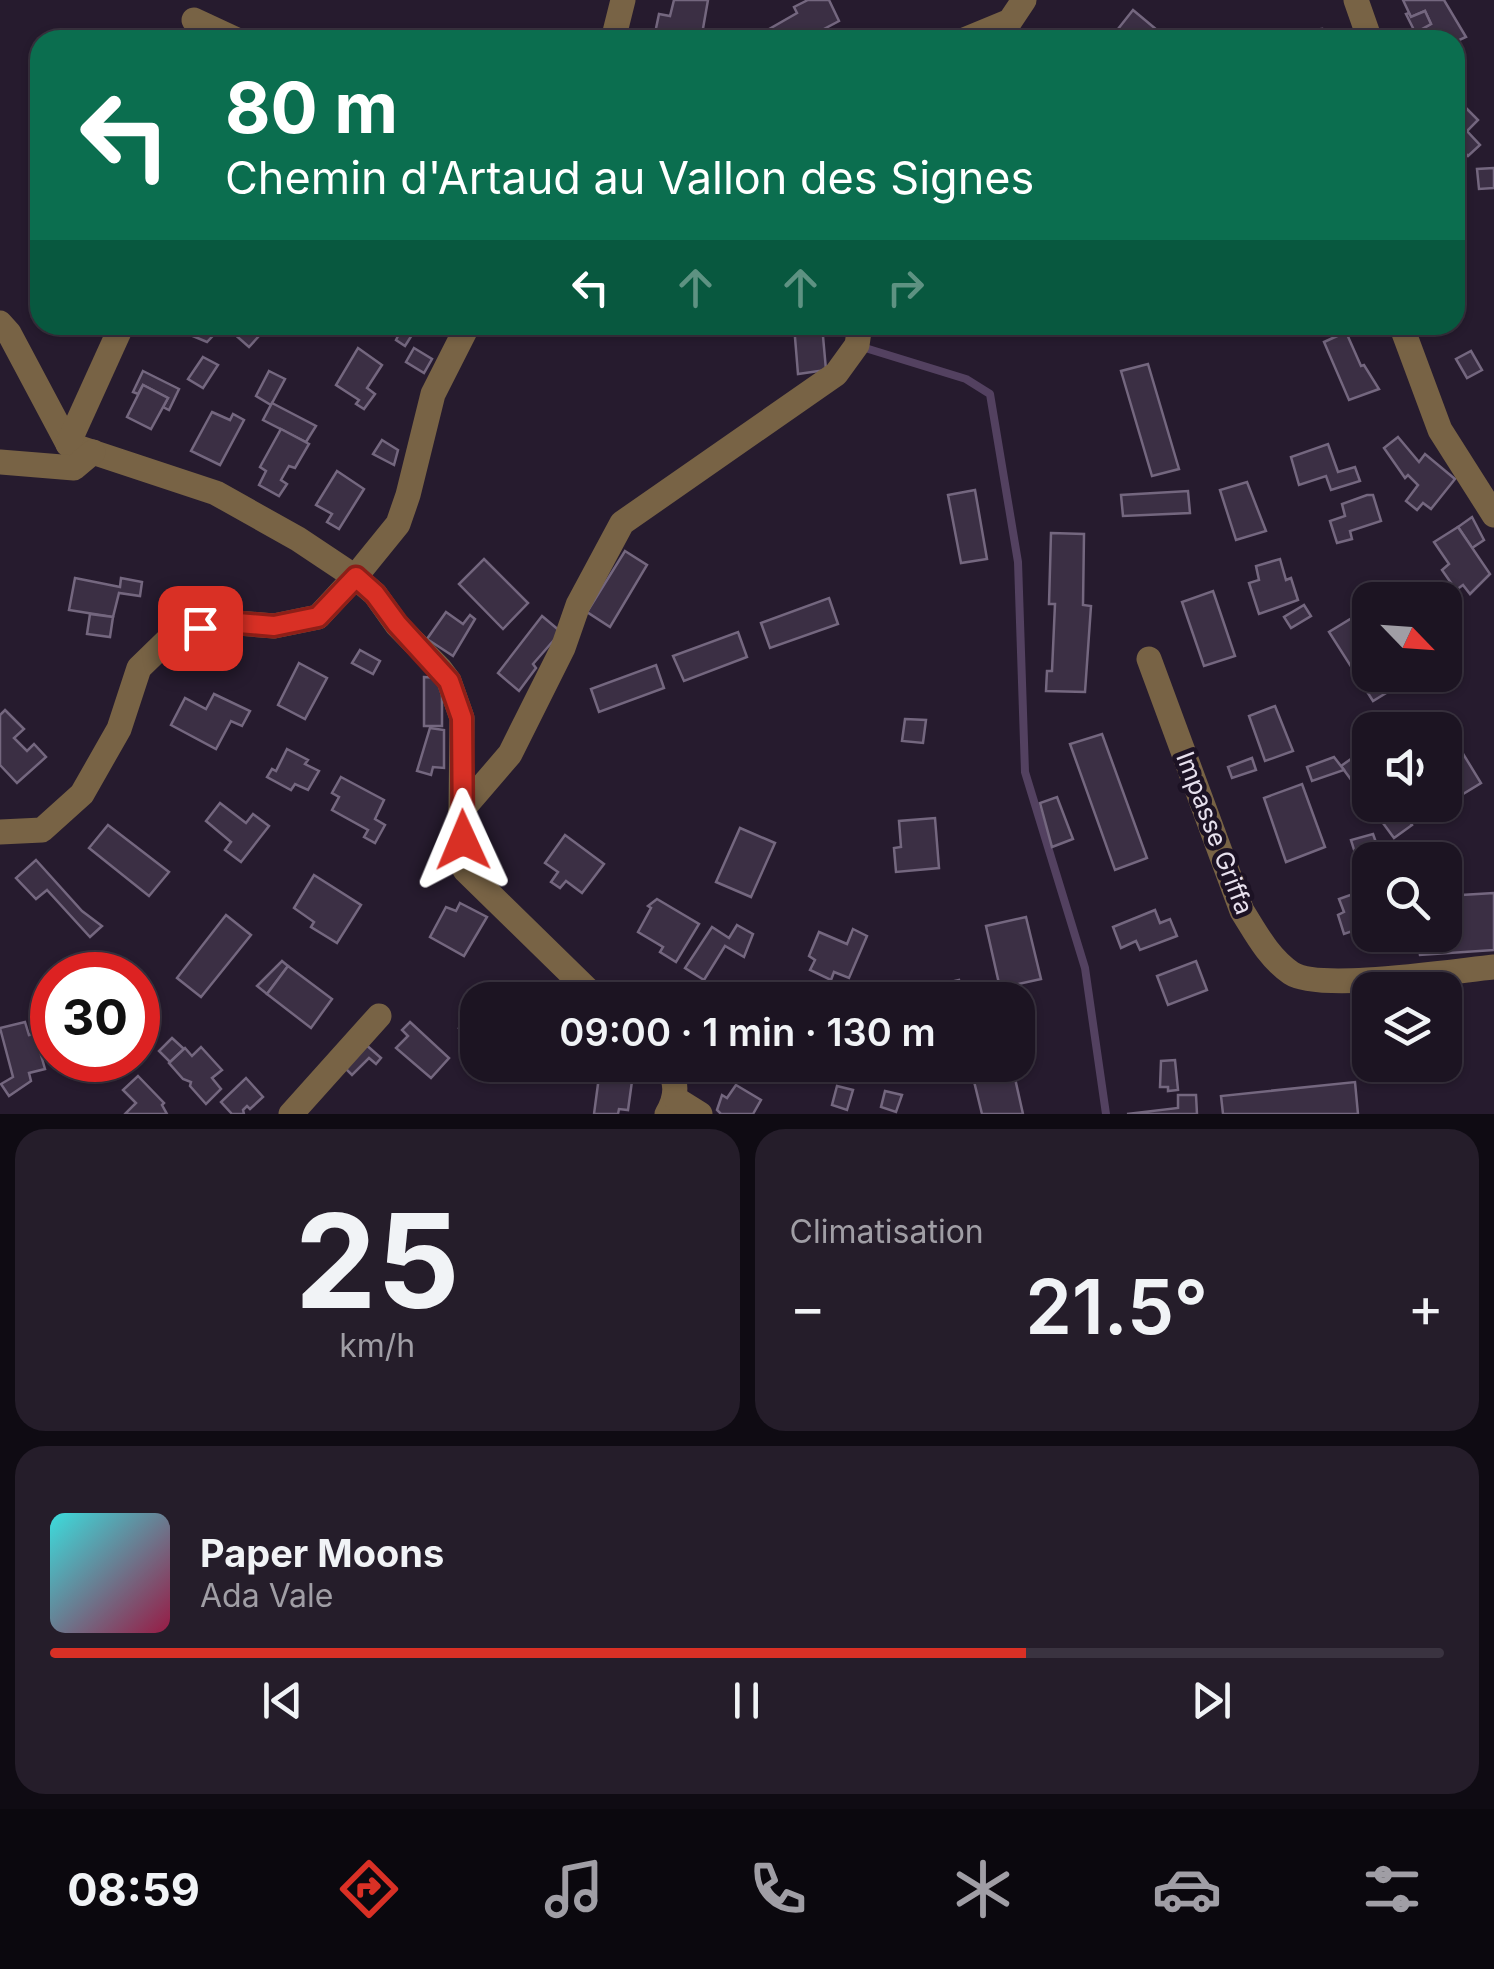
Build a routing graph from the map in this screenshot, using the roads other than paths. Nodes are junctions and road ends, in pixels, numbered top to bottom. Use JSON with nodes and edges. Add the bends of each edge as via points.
{"nodes":[{"id":1,"x":623,"y":0,"type":"edge"},
{"id":2,"x":1024,"y":0,"type":"edge"},
{"id":3,"x":1356,"y":0,"type":"edge"},
{"id":4,"x":194,"y":20,"type":"dead end"},
{"id":5,"x":216,"y":30,"type":"edge"},
{"id":6,"x":616,"y":30,"type":"edge"},
{"id":7,"x":988,"y":30,"type":"edge"},
{"id":8,"x":1366,"y":30,"type":"edge"},
{"id":9,"x":0,"y":324,"type":"edge"},
{"id":10,"x":119,"y":335,"type":"edge"},
{"id":11,"x":463,"y":335,"type":"edge"},
{"id":12,"x":858,"y":335,"type":"edge"},
{"id":13,"x":1405,"y":335,"type":"edge"},
{"id":14,"x":80,"y":448,"type":"junction"},
{"id":15,"x":0,"y":462,"type":"edge"},
{"id":16,"x":1494,"y":515,"type":"edge"},
{"id":17,"x":356,"y":577,"type":"junction"},
{"id":18,"x":1150,"y":659,"type":"dead end"},
{"id":19,"x":461,"y":811,"type":"junction"},
{"id":20,"x":0,"y":832,"type":"edge"},
{"id":21,"x":1494,"y":968,"type":"edge"},
{"id":22,"x":579,"y":982,"type":"edge"},
{"id":23,"x":379,"y":1016,"type":"dead end"},
{"id":24,"x":672,"y":1106,"type":"edge"},
{"id":25,"x":292,"y":1114,"type":"edge"},
{"id":26,"x":700,"y":1114,"type":"edge"}],
"edges":[{"from":1,"to":6,"type":"street"},
{"from":2,"to":7,"type":"street","via":[[1010,21]]},
{"from":3,"to":8,"type":"street"},
{"from":4,"to":5,"type":"street"},
{"from":9,"to":14,"type":"street"},
{"from":10,"to":14,"type":"street"},
{"from":11,"to":17,"type":"street","via":[[433,394],[398,524]]},
{"from":12,"to":19,"type":"street","via":[[836,374],[622,523],[510,754]]},
{"from":13,"to":16,"type":"street","via":[[1440,430]]},
{"from":14,"to":15,"type":"street","via":[[74,468]]},
{"from":14,"to":17,"type":"street","via":[[216,492]]},
{"from":17,"to":19,"type":"street","via":[[449,681],[462,718]]},
{"from":17,"to":20,"type":"street","via":[[318,617],[274,626],[226,622],[173,635],[139,668],[119,729],[82,794],[42,830]]},
{"from":18,"to":21,"type":"street","name":"Impasse Griffa","via":[[1242,911],[1293,975],[1332,982]]},
{"from":19,"to":22,"type":"street","via":[[464,870]]},
{"from":23,"to":25,"type":"street"},
{"from":24,"to":26,"type":"street"}]}
